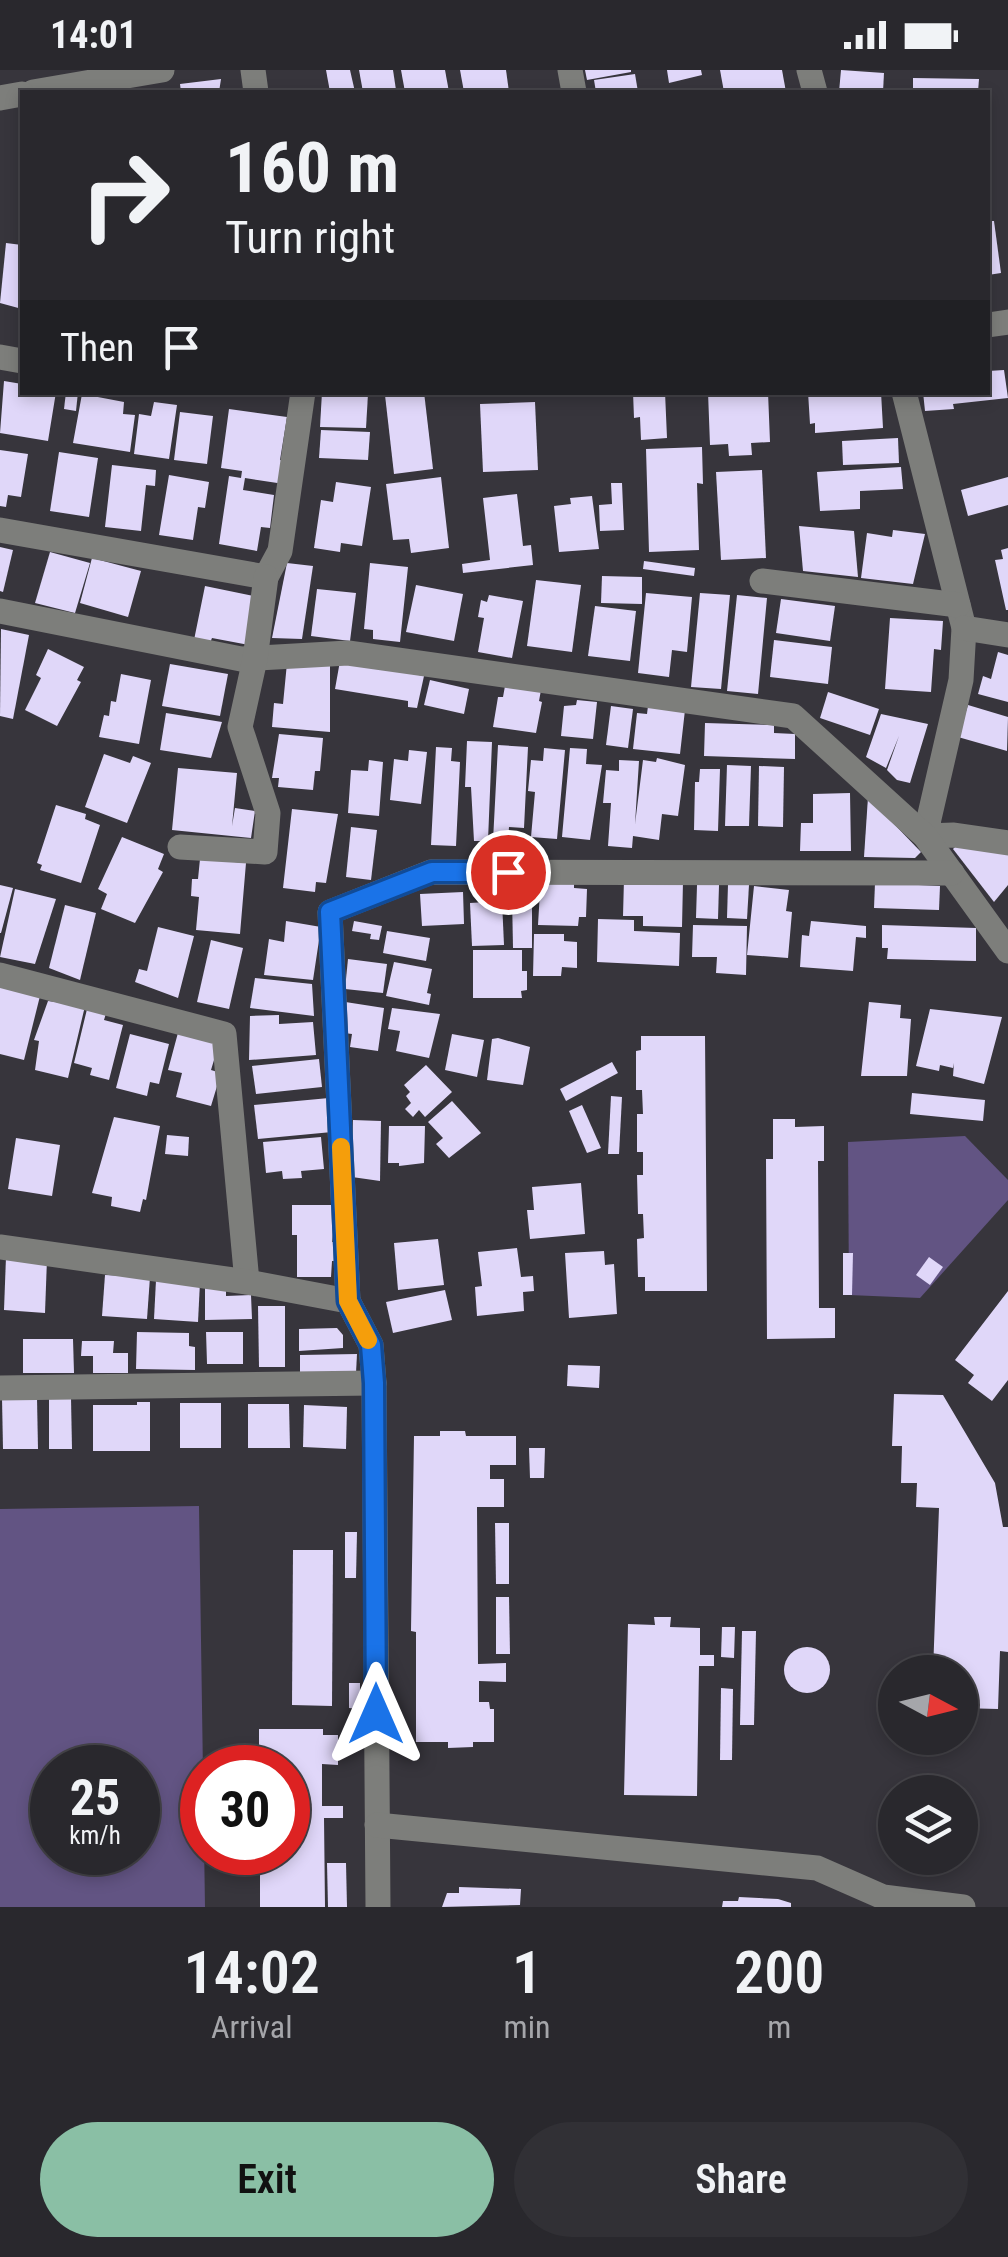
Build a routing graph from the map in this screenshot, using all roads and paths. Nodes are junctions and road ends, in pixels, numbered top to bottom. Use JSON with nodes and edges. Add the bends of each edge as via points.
{"nodes":[{"id":1,"x":162,"y":70,"type":"edge"},
{"id":2,"x":46,"y":90,"type":"edge"},
{"id":3,"x":303,"y":395,"type":"edge"},
{"id":4,"x":905,"y":395,"type":"edge"},
{"id":5,"x":0,"y":530,"type":"edge"},
{"id":6,"x":266,"y":577,"type":"junction"},
{"id":7,"x":762,"y":581,"type":"dead end"},
{"id":8,"x":0,"y":610,"type":"edge"},
{"id":9,"x":961,"y":616,"type":"junction"},
{"id":10,"x":1008,"y":635,"type":"edge"},
{"id":11,"x":255,"y":658,"type":"junction"},
{"id":12,"x":925,"y":836,"type":"junction"},
{"id":13,"x":1008,"y":844,"type":"edge"},
{"id":14,"x":180,"y":846,"type":"dead end"},
{"id":15,"x":952,"y":873,"type":"junction"},
{"id":16,"x":1008,"y":951,"type":"edge"},
{"id":17,"x":0,"y":976,"type":"edge"},
{"id":18,"x":0,"y":1247,"type":"edge"},
{"id":19,"x":248,"y":1282,"type":"junction"},
{"id":20,"x":348,"y":1301,"type":"junction"},
{"id":21,"x":374,"y":1383,"type":"junction"},
{"id":22,"x":0,"y":1388,"type":"edge"},
{"id":23,"x":377,"y":1825,"type":"junction"},
{"id":24,"x":378,"y":1907,"type":"edge"},
{"id":25,"x":963,"y":1907,"type":"edge"}],
"edges":[{"from":1,"to":2,"type":"street"},
{"from":3,"to":6,"type":"street","via":[[280,550]]},
{"from":4,"to":9,"type":"street"},
{"from":5,"to":6,"type":"street"},
{"from":6,"to":11,"type":"street"},
{"from":7,"to":9,"type":"street"},
{"from":8,"to":11,"type":"street"},
{"from":9,"to":10,"type":"street"},
{"from":9,"to":12,"type":"street","via":[[962,680]]},
{"from":11,"to":12,"type":"street","via":[[348,652],[793,716]]},
{"from":11,"to":14,"type":"street","via":[[240,727],[268,813],[265,852]]},
{"from":12,"to":13,"type":"street"},
{"from":12,"to":15,"type":"street"},
{"from":15,"to":16,"type":"street"},
{"from":15,"to":20,"type":"street","via":[[432,872],[330,912]]},
{"from":17,"to":19,"type":"street","via":[[224,1034]]},
{"from":18,"to":19,"type":"street"},
{"from":19,"to":20,"type":"street"},
{"from":20,"to":21,"type":"street","via":[[371,1345]]},
{"from":21,"to":22,"type":"street"},
{"from":21,"to":23,"type":"street"},
{"from":23,"to":24,"type":"street"},
{"from":23,"to":25,"type":"street","via":[[816,1868],[883,1897]]}]}
